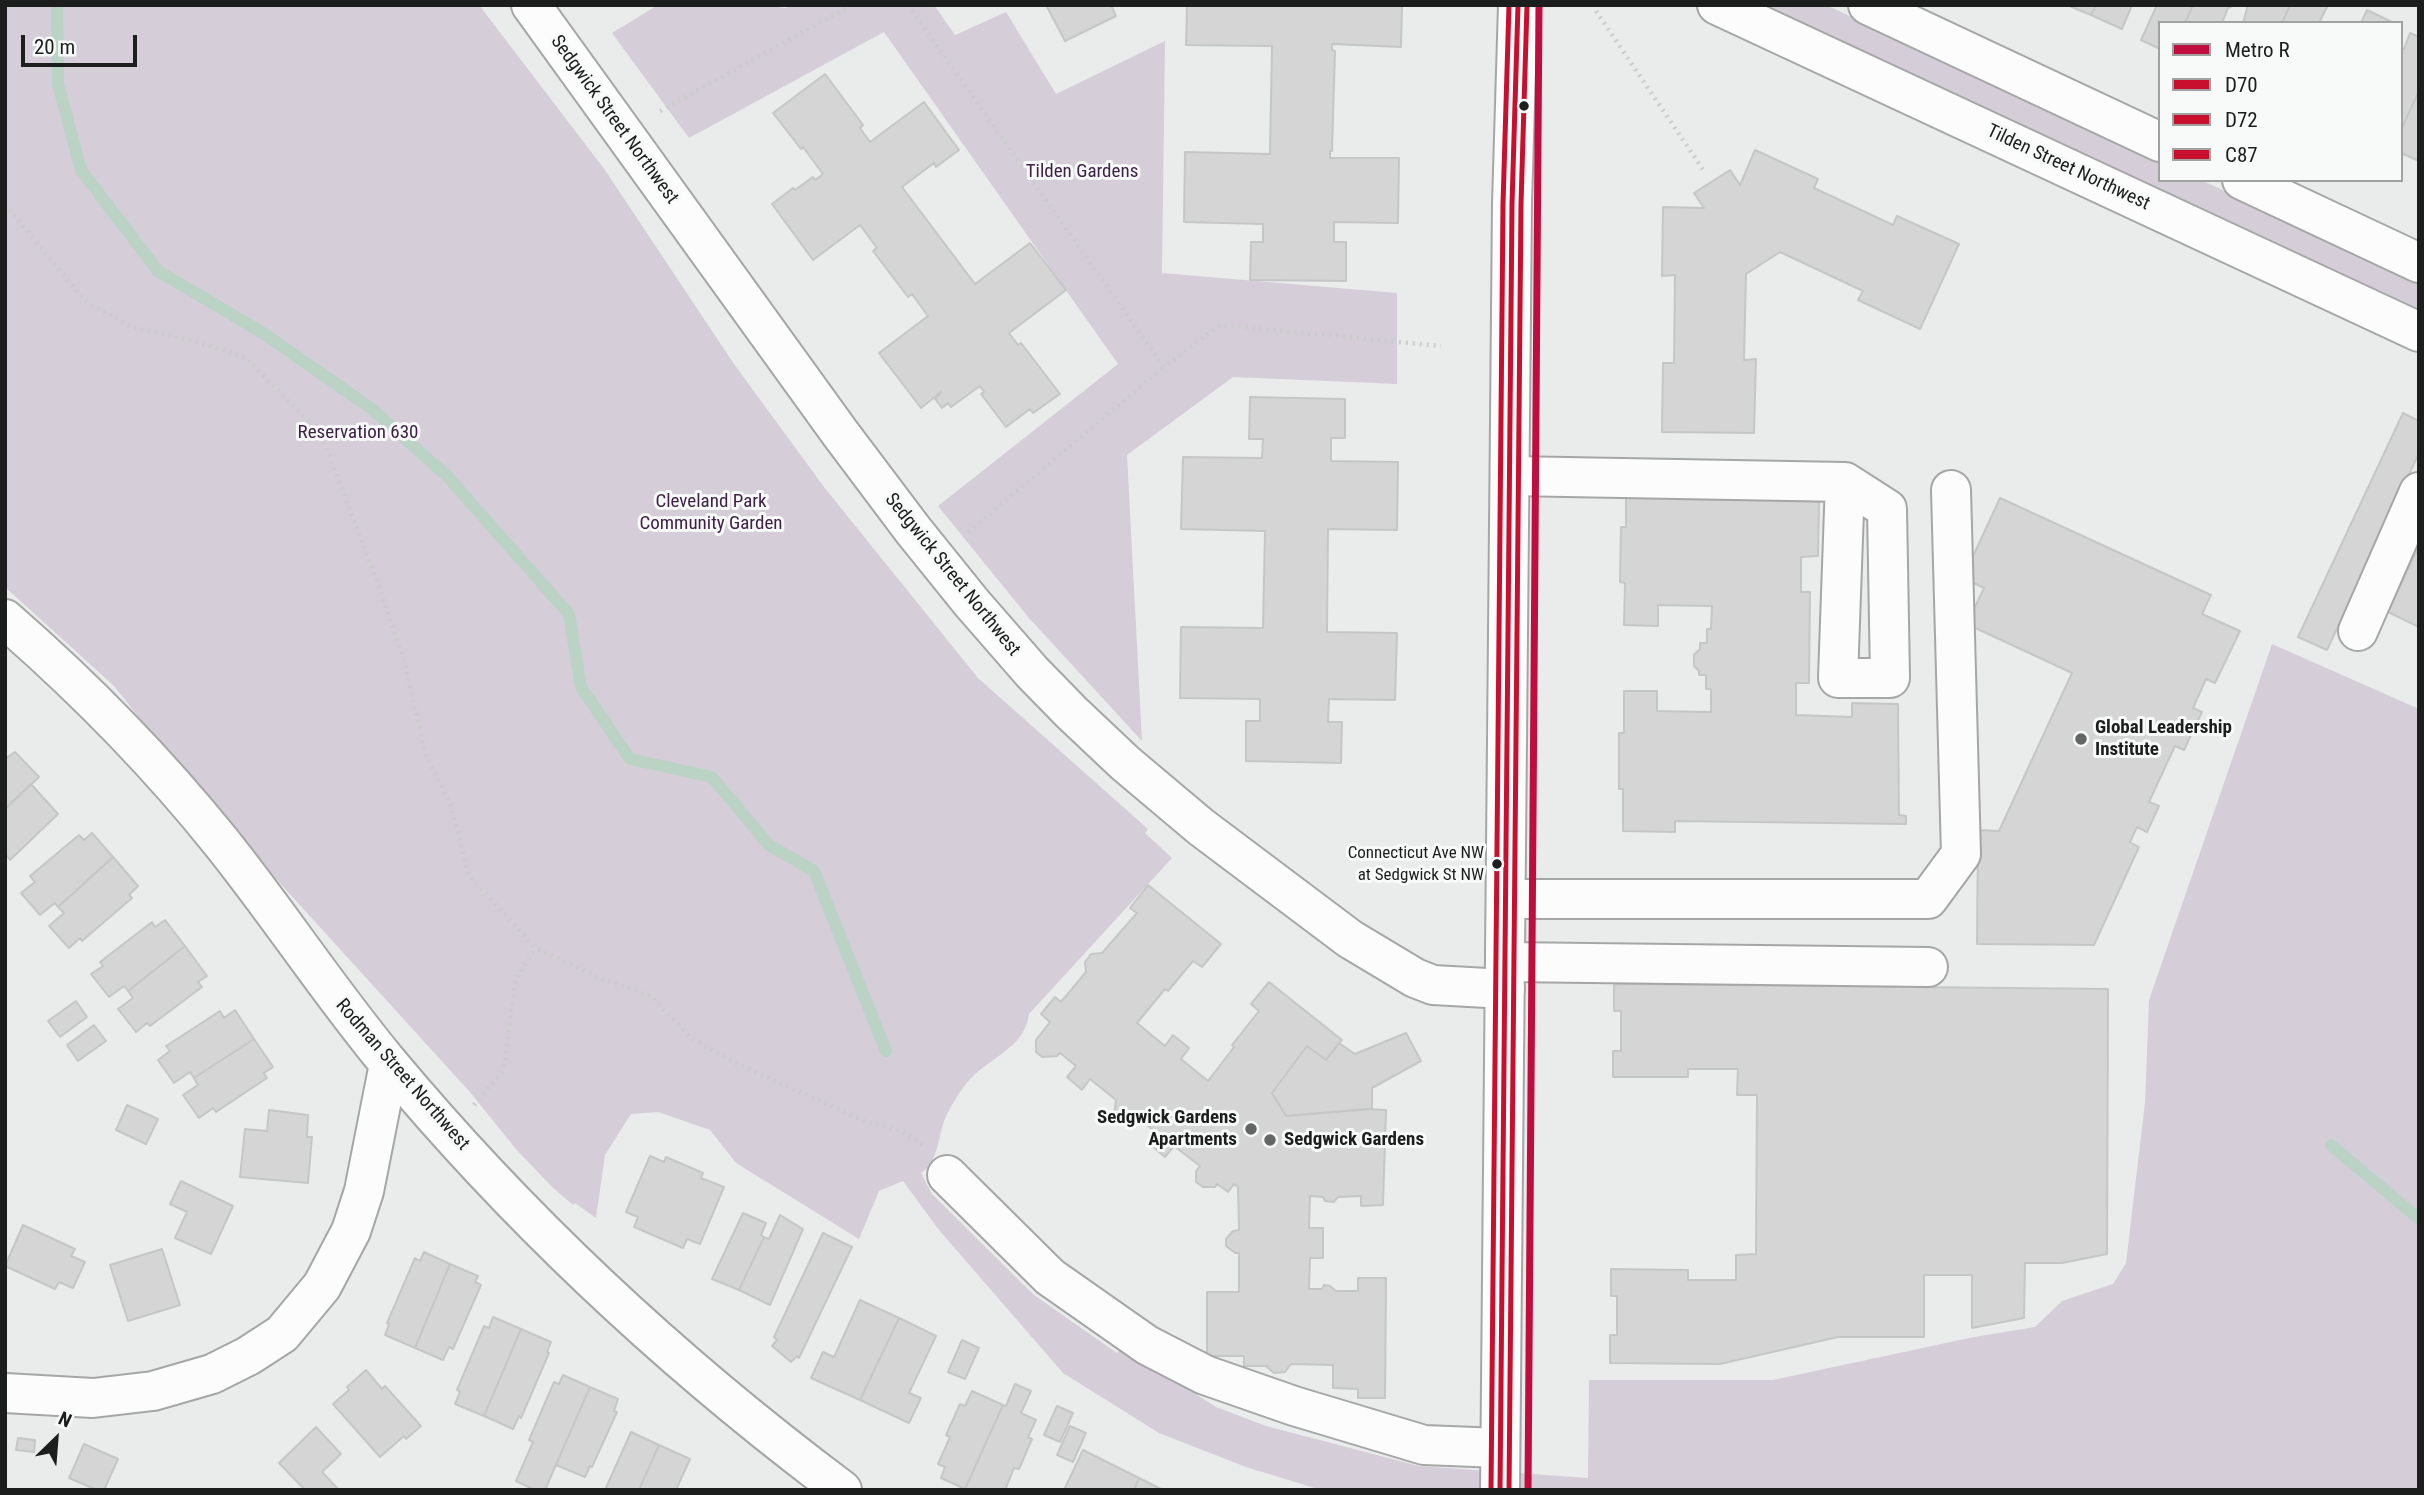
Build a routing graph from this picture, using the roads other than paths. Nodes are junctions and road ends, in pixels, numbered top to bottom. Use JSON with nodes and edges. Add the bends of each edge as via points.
{"nodes":[{"id":1,"x":531,"y":5,"type":"edge"},
{"id":2,"x":1518,"y":5,"type":"edge"},
{"id":3,"x":1717,"y":5,"type":"edge"},
{"id":4,"x":1868,"y":5,"type":"edge"},
{"id":5,"x":2158,"y":141,"type":"edge"},
{"id":6,"x":2246,"y":182,"type":"edge"},
{"id":7,"x":2419,"y":263,"type":"edge"},
{"id":8,"x":2419,"y":332,"type":"edge"},
{"id":9,"x":1510,"y":476,"type":"junction"},
{"id":10,"x":1845,"y":482,"type":"dead end"},
{"id":11,"x":1951,"y":490,"type":"dead end"},
{"id":12,"x":2419,"y":492,"type":"edge"},
{"id":13,"x":5,"y":619,"type":"edge"},
{"id":14,"x":2358,"y":631,"type":"dead end"},
{"id":15,"x":1506,"y":899,"type":"junction"},
{"id":16,"x":1928,"y":967,"type":"dead end"},
{"id":17,"x":1505,"y":976,"type":"junction"},
{"id":18,"x":389,"y":1064,"type":"junction"},
{"id":19,"x":947,"y":1175,"type":"dead end"},
{"id":20,"x":5,"y":1393,"type":"edge"},
{"id":21,"x":1500,"y":1448,"type":"junction"},
{"id":22,"x":842,"y":1490,"type":"edge"},
{"id":23,"x":1500,"y":1490,"type":"edge"}],
"edges":[{"from":1,"to":17,"type":"street","name":"Sedgwick Street Northwest","via":[[912,530],[1071,712],[1201,827],[1350,939],[1433,985]]},
{"from":2,"to":9,"type":"street"},
{"from":3,"to":8,"type":"street","name":"Tilden Street Northwest"},
{"from":4,"to":5,"type":"street"},
{"from":6,"to":7,"type":"street"},
{"from":9,"to":10,"type":"street"},
{"from":9,"to":15,"type":"street"},
{"from":11,"to":15,"type":"street","via":[[1961,854],[1928,899]]},
{"from":12,"to":14,"type":"street"},
{"from":13,"to":18,"type":"street","name":"Rodman Street Northwest","via":[[70,678],[180,793]]},
{"from":15,"to":17,"type":"street"},
{"from":16,"to":17,"type":"street","name":"Sedgwick Street Northwest"},
{"from":17,"to":21,"type":"street"},
{"from":18,"to":20,"type":"street","via":[[365,1191],[351,1231],[322,1286],[282,1334],[212,1374],[153,1391],[93,1398]]},
{"from":18,"to":22,"type":"street","name":"Rodman Street Northwest","via":[[528,1214],[635,1320]]},
{"from":19,"to":21,"type":"street","via":[[1050,1277],[1147,1345],[1194,1369],[1424,1445]]},
{"from":21,"to":23,"type":"street"}]}
